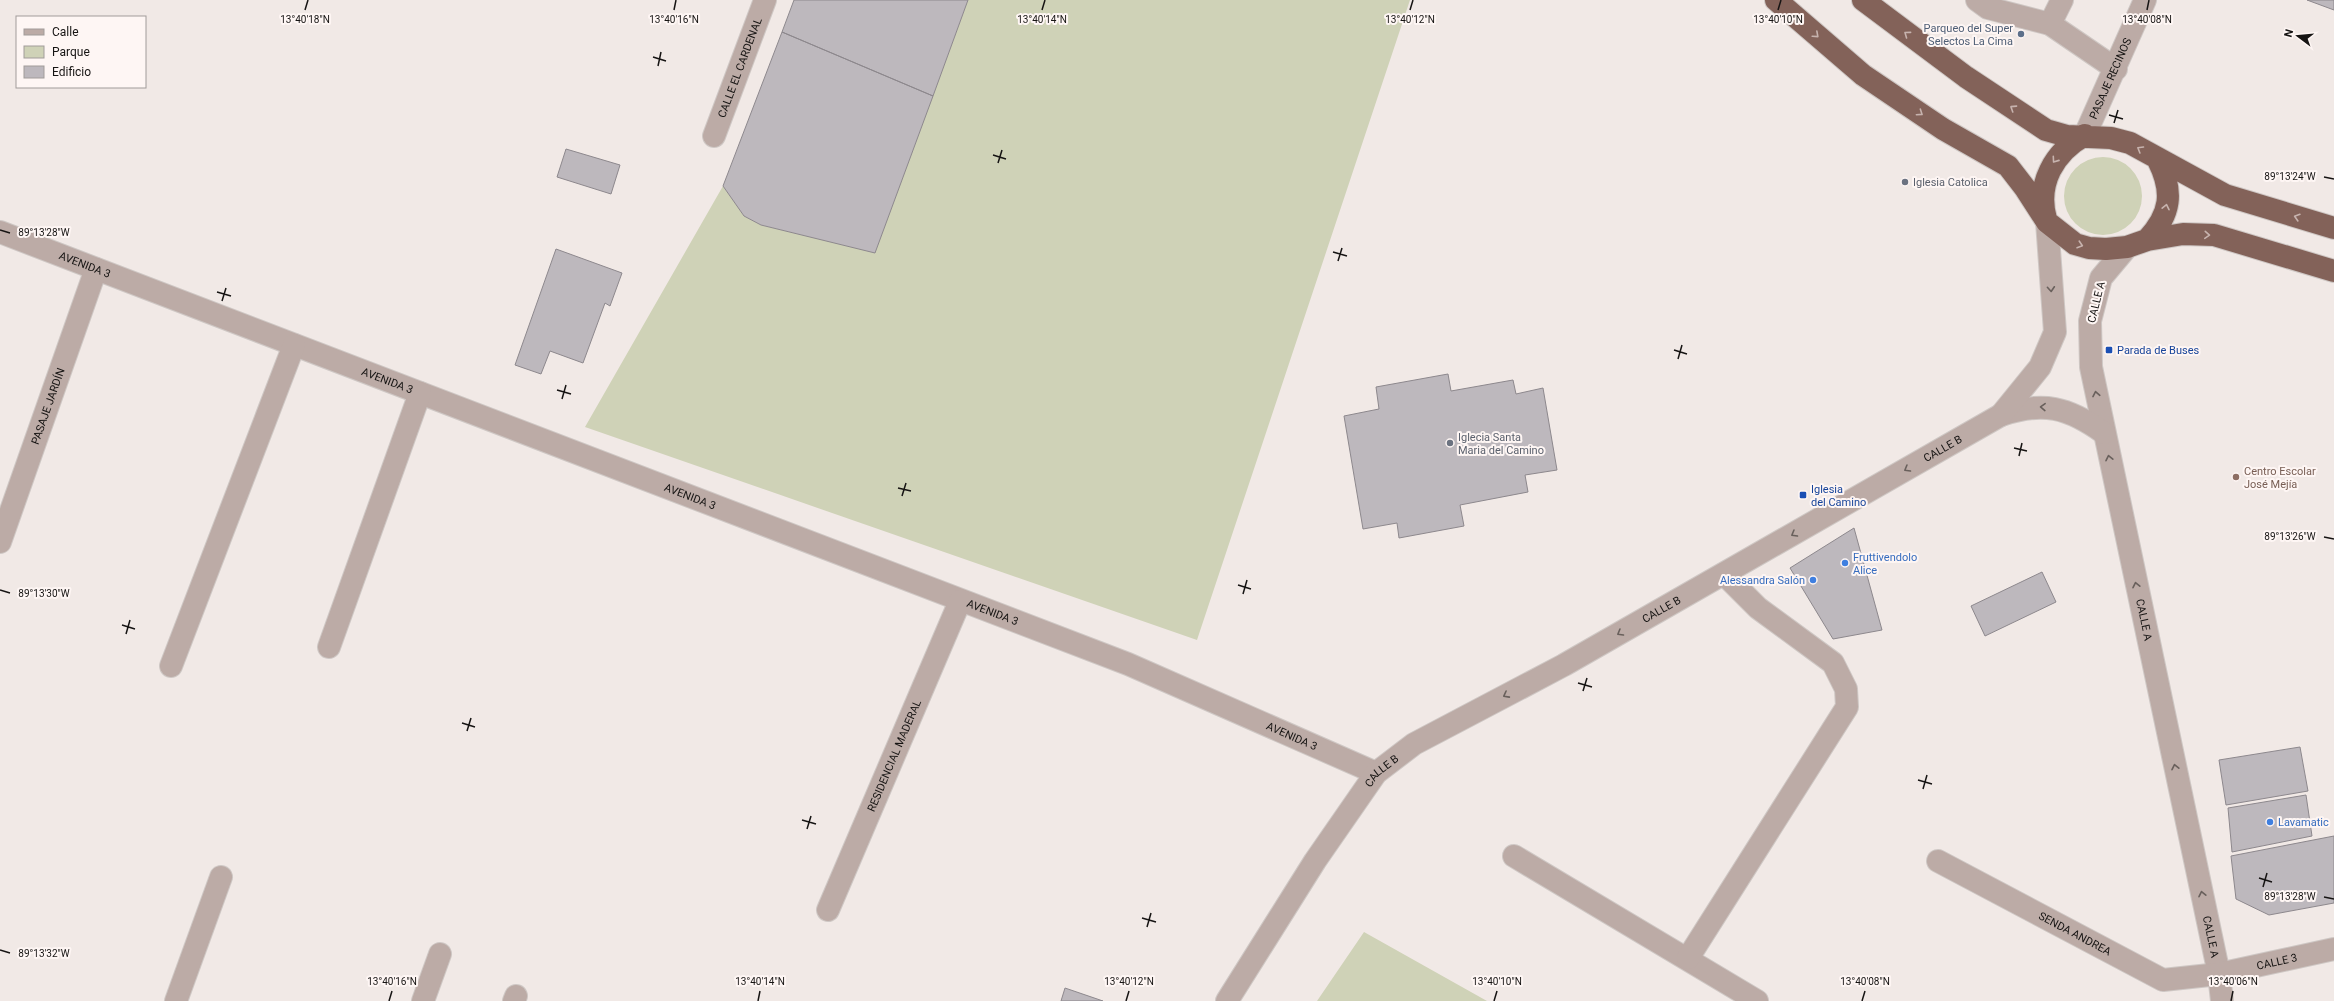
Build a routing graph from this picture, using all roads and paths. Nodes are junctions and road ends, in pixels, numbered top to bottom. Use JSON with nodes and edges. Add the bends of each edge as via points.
{"nodes":[{"id":1,"x":765,"y":0,"type":"edge"},
{"id":2,"x":1776,"y":0,"type":"edge"},
{"id":3,"x":1862,"y":0,"type":"edge"},
{"id":4,"x":1977,"y":0,"type":"edge"},
{"id":5,"x":2062,"y":0,"type":"edge"},
{"id":6,"x":2145,"y":0,"type":"edge"},
{"id":7,"x":2050,"y":24,"type":"junction"},
{"id":8,"x":2116,"y":68,"type":"junction"},
{"id":9,"x":2085,"y":135,"type":"junction"},
{"id":10,"x":714,"y":136,"type":"dead end"},
{"id":11,"x":2158,"y":160,"type":"junction"},
{"id":12,"x":2047,"y":222,"type":"junction"},
{"id":13,"x":2334,"y":228,"type":"edge"},
{"id":14,"x":0,"y":232,"type":"edge"},
{"id":15,"x":2137,"y":243,"type":"junction"},
{"id":16,"x":96,"y":269,"type":"junction"},
{"id":17,"x":2334,"y":271,"type":"edge"},
{"id":18,"x":294,"y":345,"type":"junction"},
{"id":19,"x":420,"y":393,"type":"junction"},
{"id":20,"x":2001,"y":415,"type":"junction"},
{"id":21,"x":2104,"y":432,"type":"junction"},
{"id":22,"x":0,"y":542,"type":"edge"},
{"id":23,"x":1724,"y":574,"type":"junction"},
{"id":24,"x":960,"y":601,"type":"junction"},
{"id":25,"x":329,"y":647,"type":"dead end"},
{"id":26,"x":171,"y":666,"type":"dead end"},
{"id":27,"x":1376,"y":773,"type":"junction"},
{"id":28,"x":1514,"y":856,"type":"dead end"},
{"id":29,"x":1938,"y":861,"type":"dead end"},
{"id":30,"x":222,"y":877,"type":"dead end"},
{"id":31,"x":828,"y":910,"type":"dead end"},
{"id":32,"x":2334,"y":949,"type":"edge"},
{"id":33,"x":440,"y":954,"type":"dead end"},
{"id":34,"x":1688,"y":958,"type":"junction"},
{"id":35,"x":2219,"y":974,"type":"junction"},
{"id":36,"x":176,"y":1001,"type":"edge"},
{"id":37,"x":423,"y":1001,"type":"edge"},
{"id":38,"x":1227,"y":1001,"type":"edge"},
{"id":39,"x":1758,"y":1001,"type":"edge"},
{"id":40,"x":2222,"y":1001,"type":"edge"}],
"edges":[{"from":1,"to":10,"type":"street","name":"CALLE EL CARDENAL"},
{"from":2,"to":12,"type":"highway","one_way":true,"via":[[1864,75],[1944,129],[2008,166]]},
{"from":9,"to":3,"type":"highway","one_way":true,"via":[[2067,136],[2046,130],[1966,77]]},
{"from":4,"to":7,"type":"street","via":[[1988,8]]},
{"from":5,"to":7,"type":"street"},
{"from":6,"to":8,"type":"street","name":"PASAJE RECINOS"},
{"from":7,"to":8,"type":"street"},
{"from":8,"to":9,"type":"street","name":"PASAJE RECINOS"},
{"from":11,"to":9,"type":"highway","one_way":true,"via":[[2130,143]]},
{"from":9,"to":12,"type":"highway","one_way":true,"via":[[2065,148],[2046,177],[2043,199]]},
{"from":13,"to":11,"type":"highway","one_way":true,"via":[[2225,195]]},
{"from":15,"to":11,"type":"highway","one_way":true,"via":[[2159,227],[2166,211],[2169,193],[2166,176]]},
{"from":12,"to":15,"type":"highway","one_way":true,"via":[[2075,244],[2089,248],[2106,249]]},
{"from":12,"to":20,"type":"street","name":"CALLE B","one_way":true,"via":[[2055,332],[2040,367]]},
{"from":14,"to":16,"type":"street","name":"AVENIDA 3"},
{"from":15,"to":17,"type":"highway","one_way":true,"via":[[2183,234],[2214,235]]},
{"from":21,"to":15,"type":"street","name":"CALLE A","one_way":true,"via":[[2091,367],[2090,321],[2101,278]]},
{"from":16,"to":18,"type":"street","name":"AVENIDA 3"},
{"from":16,"to":22,"type":"street","name":"PASAJE JARDÍN"},
{"from":18,"to":19,"type":"street","name":"AVENIDA 3"},
{"from":18,"to":26,"type":"street"},
{"from":19,"to":24,"type":"street","name":"AVENIDA 3"},
{"from":19,"to":25,"type":"street"},
{"from":21,"to":20,"type":"street","one_way":true,"via":[[2066,411],[2044,406],[2022,408]]},
{"from":20,"to":23,"type":"street","name":"CALLE B","one_way":true},
{"from":35,"to":21,"type":"street","name":"CALLE A","one_way":true},
{"from":23,"to":27,"type":"street","name":"CALLE B","one_way":true,"via":[[1564,665],[1414,744]]},
{"from":23,"to":34,"type":"street","via":[[1758,608],[1833,663],[1846,689],[1847,707]]},
{"from":24,"to":27,"type":"street","name":"AVENIDA 3","via":[[1128,664]]},
{"from":24,"to":31,"type":"street","name":"RESIDENCIAL MADERAL"},
{"from":27,"to":38,"type":"street","name":"CALLE B","via":[[1315,861]]},
{"from":28,"to":34,"type":"street"},
{"from":29,"to":35,"type":"street","name":"SENDA ANDREA","via":[[2163,980]]},
{"from":30,"to":36,"type":"street"},
{"from":32,"to":35,"type":"street","name":"CALLE 3"},
{"from":33,"to":37,"type":"street"},
{"from":34,"to":39,"type":"street"},
{"from":35,"to":40,"type":"street","name":"CALLE A"}]}
